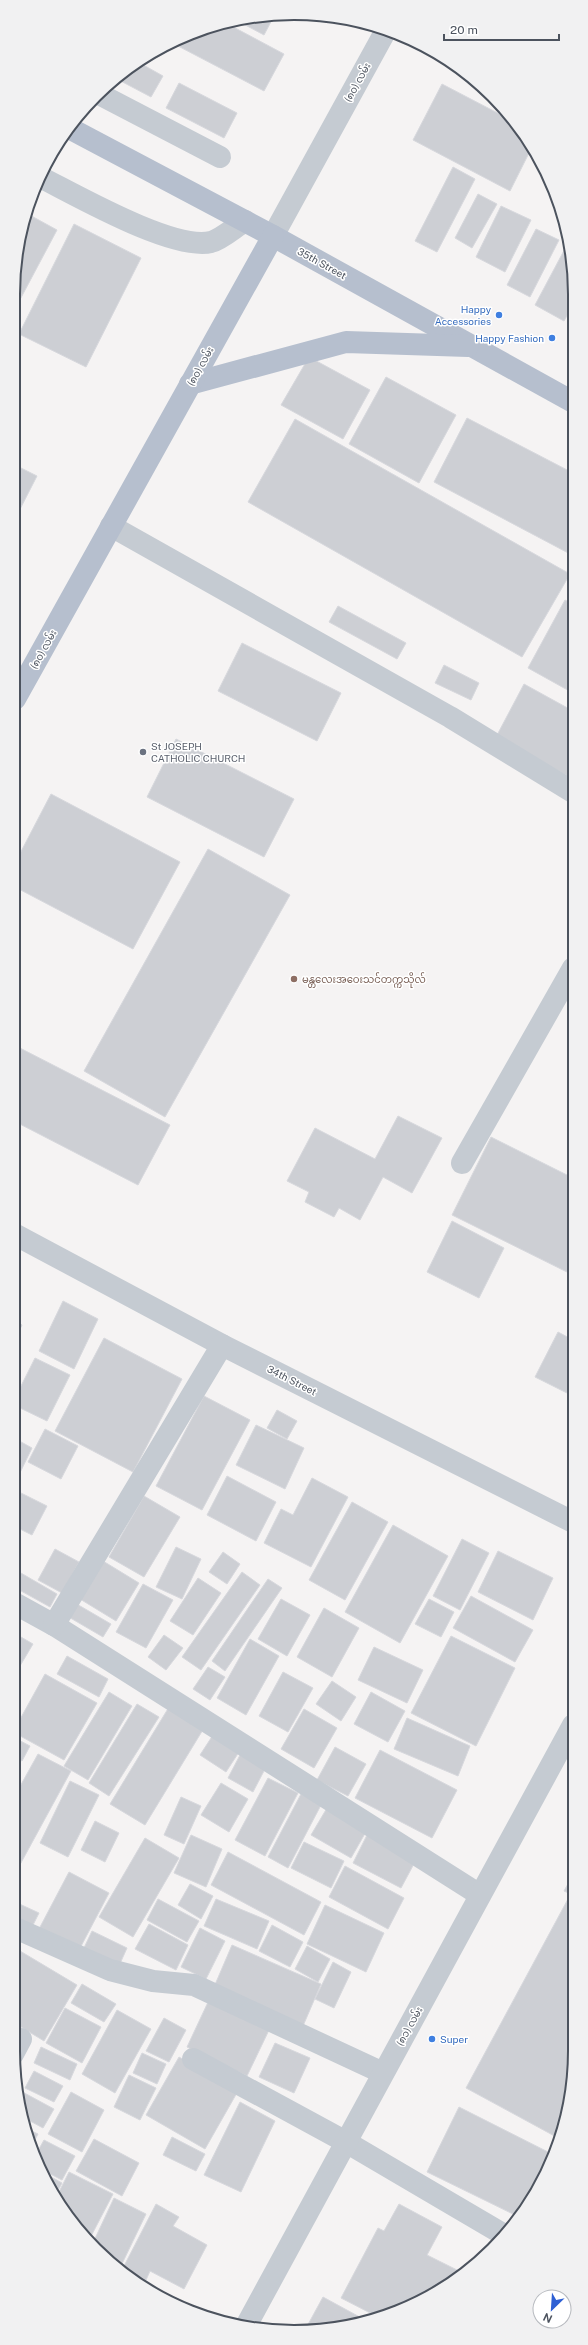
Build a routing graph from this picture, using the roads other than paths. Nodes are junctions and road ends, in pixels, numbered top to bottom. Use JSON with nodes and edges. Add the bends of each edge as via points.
{"nodes":[{"id":1,"x":383,"y":35,"type":"edge"},
{"id":2,"x":104,"y":96,"type":"edge"},
{"id":3,"x":74,"y":131,"type":"edge"},
{"id":4,"x":220,"y":157,"type":"dead end"},
{"id":5,"x":45,"y":179,"type":"edge"},
{"id":6,"x":245,"y":221,"type":"junction"},
{"id":7,"x":273,"y":236,"type":"junction"},
{"id":8,"x":471,"y":346,"type":"junction"},
{"id":9,"x":190,"y":384,"type":"junction"},
{"id":10,"x":568,"y":399,"type":"edge"},
{"id":11,"x":111,"y":526,"type":"junction"},
{"id":12,"x":20,"y":690,"type":"edge"},
{"id":13,"x":568,"y":789,"type":"edge"},
{"id":14,"x":568,"y":977,"type":"edge"},
{"id":15,"x":462,"y":1164,"type":"dead end"},
{"id":16,"x":20,"y":1237,"type":"edge"},
{"id":17,"x":222,"y":1345,"type":"junction"},
{"id":18,"x":568,"y":1519,"type":"edge"},
{"id":19,"x":20,"y":1605,"type":"edge"},
{"id":20,"x":54,"y":1625,"type":"junction"},
{"id":21,"x":568,"y":1734,"type":"edge"},
{"id":22,"x":480,"y":1894,"type":"junction"},
{"id":23,"x":20,"y":1930,"type":"edge"},
{"id":24,"x":193,"y":2060,"type":"dead end"},
{"id":25,"x":383,"y":2073,"type":"junction"},
{"id":26,"x":346,"y":2142,"type":"junction"},
{"id":27,"x":500,"y":2232,"type":"edge"},
{"id":28,"x":249,"y":2321,"type":"edge"}],
"edges":[{"from":1,"to":7,"type":"street","name":"(၈၀) လမ်း"},
{"from":2,"to":4,"type":"street"},
{"from":3,"to":6,"type":"main road","name":"35th Street"},
{"from":5,"to":6,"type":"street","via":[[162,236],[211,242]]},
{"from":6,"to":7,"type":"main road","name":"35th Street"},
{"from":7,"to":8,"type":"main road","name":"35th Street"},
{"from":7,"to":9,"type":"main road","name":"(၈၀) လမ်း"},
{"from":8,"to":9,"type":"main road","via":[[346,342]]},
{"from":8,"to":10,"type":"main road","name":"35th Street"},
{"from":9,"to":11,"type":"main road","name":"(၈၀) လမ်း"},
{"from":11,"to":12,"type":"main road","name":"(၈၀) လမ်း"},
{"from":11,"to":13,"type":"street","via":[[450,717]]},
{"from":14,"to":15,"type":"street"},
{"from":16,"to":17,"type":"street","name":"34th Street"},
{"from":17,"to":18,"type":"street","name":"34th Street"},
{"from":17,"to":20,"type":"street"},
{"from":19,"to":20,"type":"street"},
{"from":20,"to":22,"type":"street"},
{"from":21,"to":22,"type":"street","name":"(၈၁) လမ်း"},
{"from":22,"to":25,"type":"street","name":"(၈၁) လမ်း"},
{"from":23,"to":25,"type":"street","via":[[110,1970],[153,1981],[194,1985]]},
{"from":24,"to":26,"type":"street"},
{"from":25,"to":26,"type":"street","name":"(၈၁) လမ်း"},
{"from":26,"to":27,"type":"street"},
{"from":26,"to":28,"type":"street","name":"(၈၁) လမ်း"}]}
